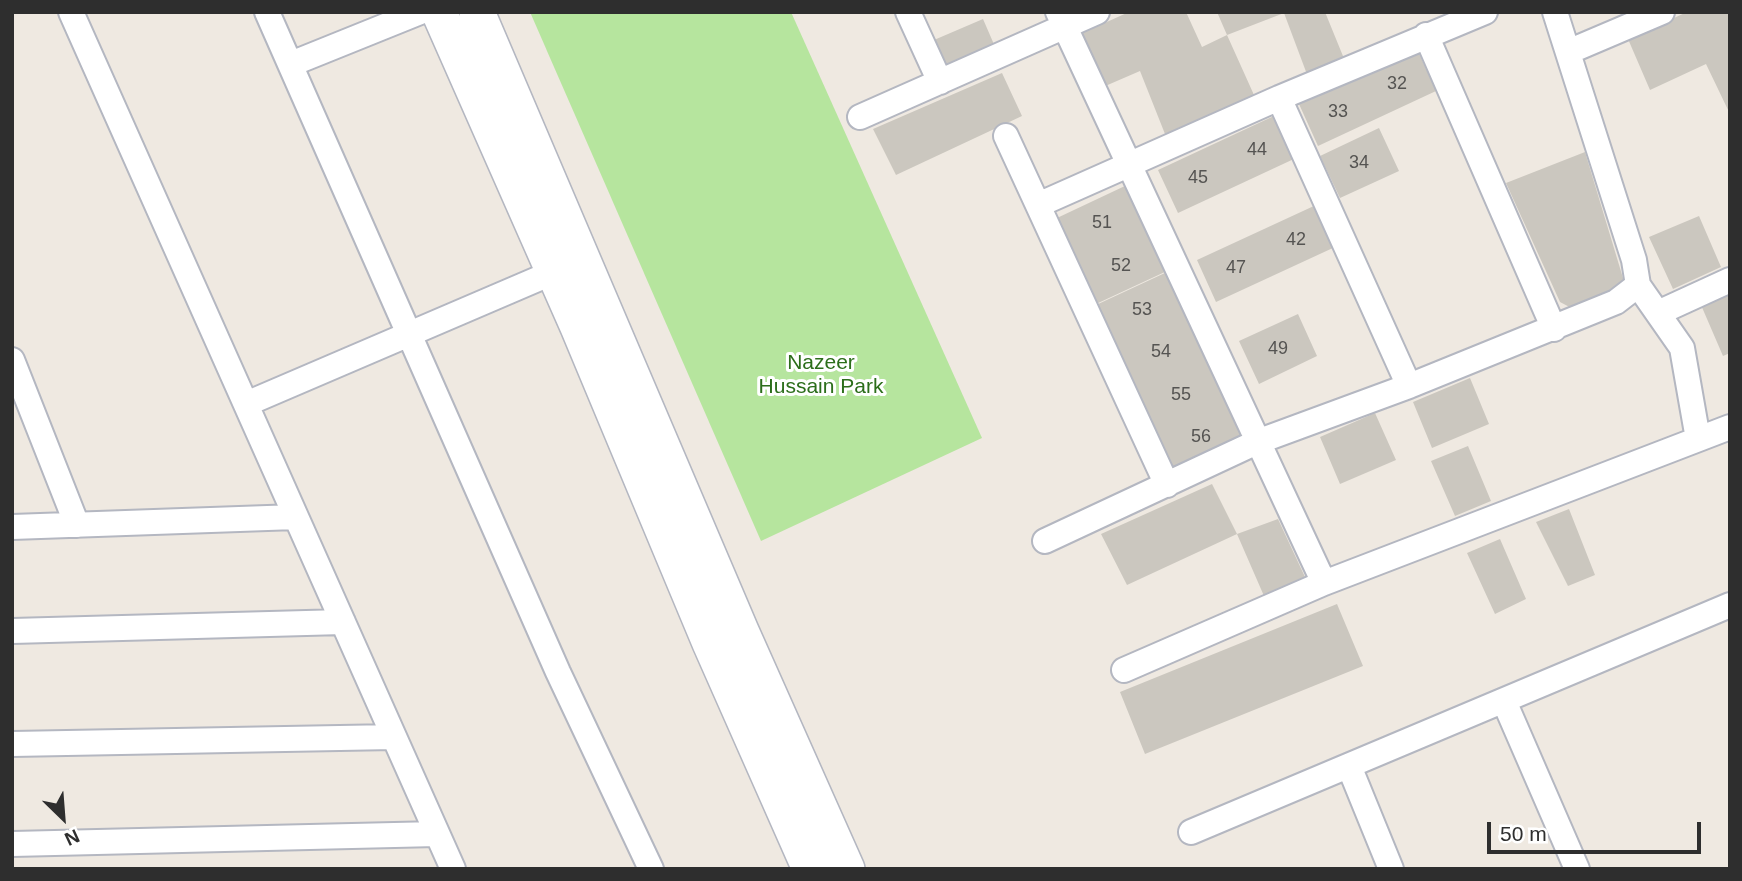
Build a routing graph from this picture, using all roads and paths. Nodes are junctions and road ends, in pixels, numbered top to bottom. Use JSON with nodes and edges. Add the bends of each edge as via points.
{"nodes":[{"id":1,"x":71,"y":12,"type":"edge"},
{"id":2,"x":267,"y":12,"type":"edge"},
{"id":3,"x":420,"y":12,"type":"edge"},
{"id":4,"x":439,"y":12,"type":"edge"},
{"id":5,"x":477,"y":12,"type":"edge"},
{"id":6,"x":908,"y":12,"type":"edge"},
{"id":7,"x":1097,"y":12,"type":"edge"},
{"id":8,"x":1485,"y":12,"type":"edge"},
{"id":9,"x":1555,"y":12,"type":"edge"},
{"id":10,"x":1662,"y":12,"type":"edge"},
{"id":11,"x":1061,"y":19,"type":"edge"},
{"id":12,"x":1426,"y":35,"type":"junction"},
{"id":13,"x":1568,"y":52,"type":"junction"},
{"id":14,"x":291,"y":64,"type":"junction"},
{"id":15,"x":940,"y":82,"type":"junction"},
{"id":16,"x":1279,"y":97,"type":"junction"},
{"id":17,"x":860,"y":117,"type":"dead end"},
{"id":18,"x":1006,"y":136,"type":"dead end"},
{"id":19,"x":1129,"y":165,"type":"junction"},
{"id":20,"x":1038,"y":205,"type":"junction"},
{"id":21,"x":554,"y":272,"type":"junction"},
{"id":22,"x":1730,"y":280,"type":"edge"},
{"id":23,"x":1638,"y":285,"type":"junction"},
{"id":24,"x":1658,"y":313,"type":"junction"},
{"id":25,"x":1554,"y":329,"type":"junction"},
{"id":26,"x":410,"y":335,"type":"junction"},
{"id":27,"x":12,"y":360,"type":"edge"},
{"id":28,"x":1409,"y":386,"type":"junction"},
{"id":29,"x":246,"y":404,"type":"junction"},
{"id":30,"x":1730,"y":427,"type":"edge"},
{"id":31,"x":1698,"y":439,"type":"junction"},
{"id":32,"x":1257,"y":442,"type":"junction"},
{"id":33,"x":1167,"y":485,"type":"junction"},
{"id":34,"x":296,"y":517,"type":"junction"},
{"id":35,"x":78,"y":525,"type":"junction"},
{"id":36,"x":12,"y":527,"type":"edge"},
{"id":37,"x":1045,"y":541,"type":"dead end"},
{"id":38,"x":1324,"y":583,"type":"junction"},
{"id":39,"x":1730,"y":605,"type":"edge"},
{"id":40,"x":342,"y":622,"type":"junction"},
{"id":41,"x":12,"y":631,"type":"edge"},
{"id":42,"x":1124,"y":670,"type":"dead end"},
{"id":43,"x":1504,"y":701,"type":"junction"},
{"id":44,"x":394,"y":737,"type":"junction"},
{"id":45,"x":12,"y":744,"type":"edge"},
{"id":46,"x":1349,"y":766,"type":"junction"},
{"id":47,"x":1191,"y":832,"type":"dead end"},
{"id":48,"x":437,"y":834,"type":"junction"},
{"id":49,"x":12,"y":844,"type":"edge"},
{"id":50,"x":453,"y":869,"type":"edge"},
{"id":51,"x":651,"y":869,"type":"edge"},
{"id":52,"x":810,"y":869,"type":"edge"},
{"id":53,"x":847,"y":869,"type":"edge"},
{"id":54,"x":1391,"y":869,"type":"edge"},
{"id":55,"x":1577,"y":869,"type":"edge"}],
"edges":[{"from":1,"to":29,"type":"street"},
{"from":2,"to":14,"type":"street"},
{"from":3,"to":14,"type":"street"},
{"from":4,"to":21,"type":"main road"},
{"from":5,"to":53,"type":"main road"},
{"from":6,"to":15,"type":"street"},
{"from":7,"to":11,"type":"street"},
{"from":8,"to":12,"type":"street"},
{"from":9,"to":13,"type":"street"},
{"from":10,"to":13,"type":"street"},
{"from":11,"to":15,"type":"street"},
{"from":11,"to":19,"type":"street"},
{"from":12,"to":16,"type":"street"},
{"from":12,"to":25,"type":"street"},
{"from":13,"to":23,"type":"street"},
{"from":14,"to":26,"type":"street"},
{"from":15,"to":17,"type":"street"},
{"from":16,"to":19,"type":"street"},
{"from":16,"to":28,"type":"street"},
{"from":18,"to":20,"type":"street"},
{"from":19,"to":20,"type":"street"},
{"from":19,"to":32,"type":"street"},
{"from":20,"to":33,"type":"street"},
{"from":21,"to":26,"type":"street"},
{"from":21,"to":52,"type":"main road"},
{"from":22,"to":24,"type":"street"},
{"from":23,"to":24,"type":"street"},
{"from":23,"to":25,"type":"street","via":[[1616,302]]},
{"from":24,"to":31,"type":"street","via":[[1682,348]]},
{"from":25,"to":28,"type":"street"},
{"from":26,"to":29,"type":"street"},
{"from":26,"to":51,"type":"street","via":[[558,672]]},
{"from":27,"to":35,"type":"street"},
{"from":28,"to":32,"type":"street"},
{"from":29,"to":34,"type":"street"},
{"from":30,"to":31,"type":"street"},
{"from":31,"to":38,"type":"street"},
{"from":32,"to":33,"type":"street"},
{"from":32,"to":38,"type":"street"},
{"from":33,"to":37,"type":"street"},
{"from":34,"to":35,"type":"street"},
{"from":34,"to":40,"type":"street"},
{"from":35,"to":36,"type":"street"},
{"from":38,"to":42,"type":"street"},
{"from":39,"to":43,"type":"street"},
{"from":40,"to":41,"type":"street"},
{"from":40,"to":44,"type":"street"},
{"from":43,"to":46,"type":"street"},
{"from":43,"to":55,"type":"street"},
{"from":44,"to":45,"type":"street"},
{"from":44,"to":48,"type":"street"},
{"from":46,"to":47,"type":"street"},
{"from":46,"to":54,"type":"street"},
{"from":48,"to":49,"type":"street"},
{"from":48,"to":50,"type":"street"}]}
